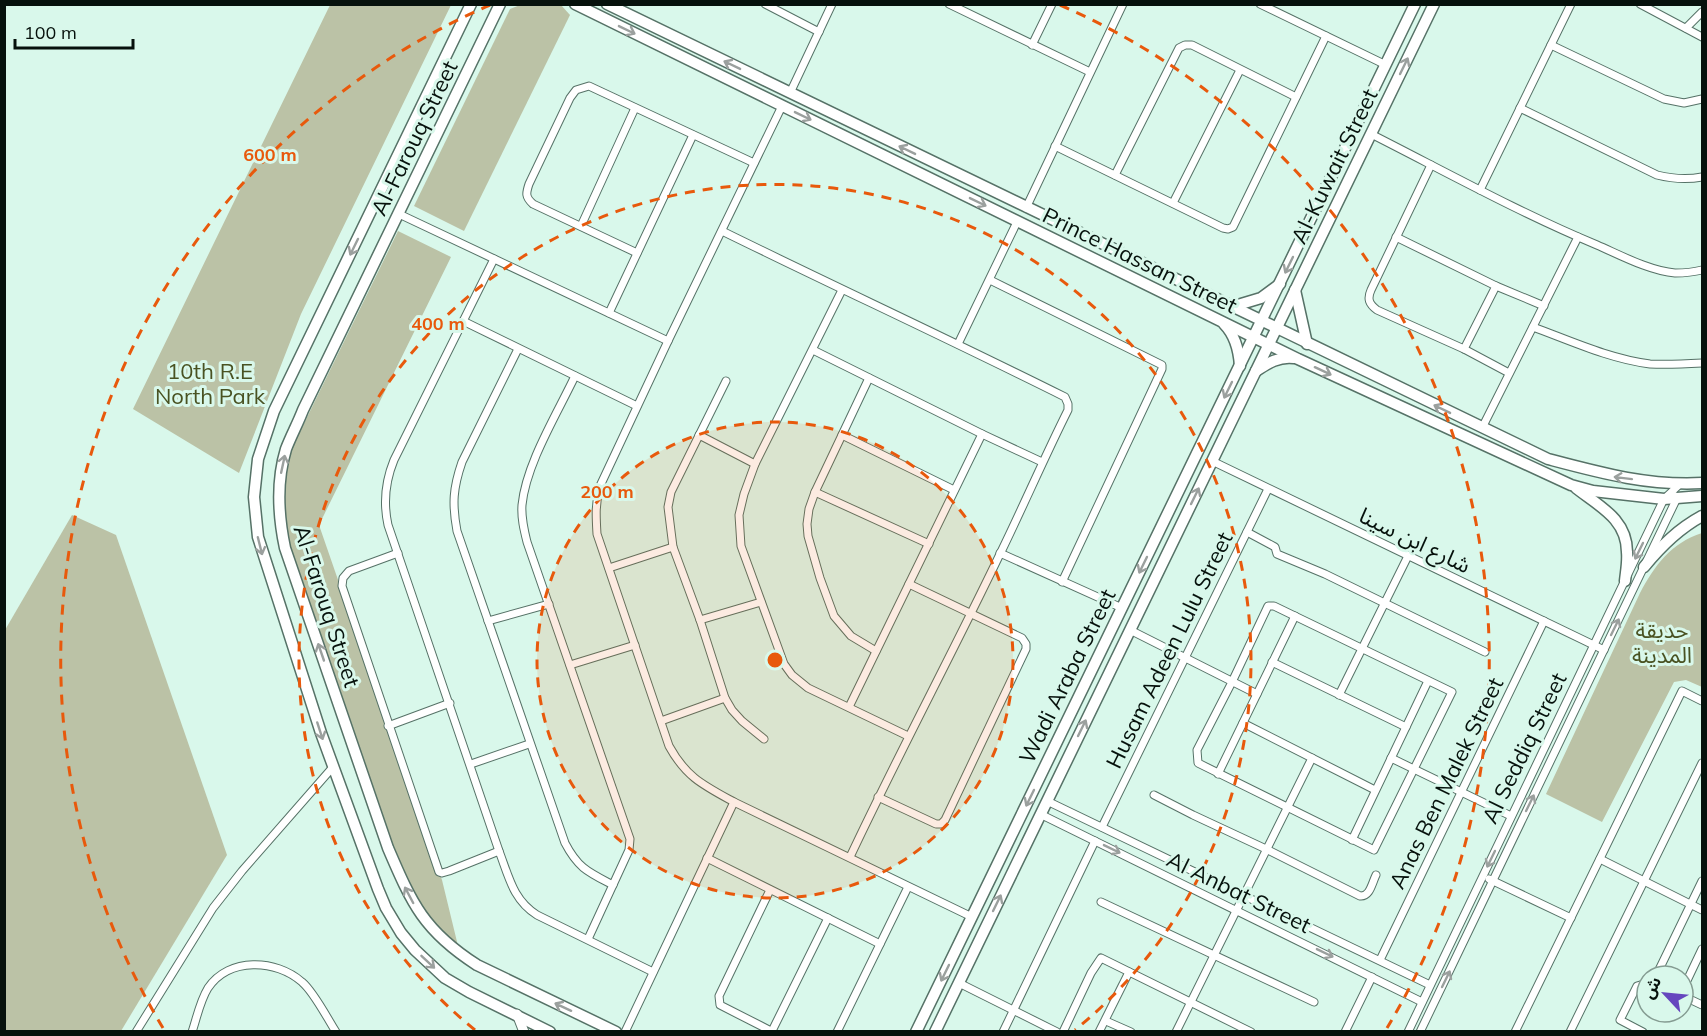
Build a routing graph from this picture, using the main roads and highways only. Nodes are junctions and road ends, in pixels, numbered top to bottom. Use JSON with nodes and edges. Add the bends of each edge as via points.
{"nodes":[{"id":1,"x":471,"y":4,"type":"edge"},
{"id":2,"x":500,"y":4,"type":"edge"},
{"id":3,"x":575,"y":4,"type":"edge"},
{"id":4,"x":606,"y":4,"type":"edge"},
{"id":5,"x":1415,"y":4,"type":"edge"},
{"id":6,"x":1434,"y":4,"type":"edge"},
{"id":7,"x":1280,"y":284,"type":"junction"},
{"id":8,"x":1295,"y":290,"type":"junction"},
{"id":9,"x":1231,"y":307,"type":"junction"},
{"id":10,"x":1222,"y":322,"type":"junction"},
{"id":11,"x":1261,"y":322,"type":"junction"},
{"id":12,"x":1276,"y":329,"type":"junction"},
{"id":13,"x":1254,"y":338,"type":"junction"},
{"id":14,"x":1307,"y":344,"type":"junction"},
{"id":15,"x":1268,"y":345,"type":"junction"},
{"id":16,"x":1298,"y":359,"type":"junction"},
{"id":17,"x":1240,"y":366,"type":"junction"},
{"id":18,"x":1256,"y":371,"type":"junction"},
{"id":19,"x":1702,"y":483,"type":"edge"},
{"id":20,"x":1571,"y":485,"type":"junction"},
{"id":21,"x":1673,"y":493,"type":"junction"},
{"id":22,"x":1702,"y":496,"type":"edge"},
{"id":23,"x":1702,"y":516,"type":"edge"},
{"id":24,"x":1644,"y":567,"type":"road end"},
{"id":25,"x":1625,"y":581,"type":"road end"},
{"id":26,"x":1085,"y":684,"type":"junction"},
{"id":27,"x":1100,"y":691,"type":"junction"},
{"id":28,"x":550,"y":1032,"type":"edge"},
{"id":29,"x":616,"y":1032,"type":"edge"},
{"id":30,"x":916,"y":1032,"type":"edge"},
{"id":31,"x":935,"y":1032,"type":"edge"}],
"edges":[{"from":1,"to":28,"type":"main road","name":"Al-Farouq Street","one_way":true,"via":[[274,411],[258,459],[254,497],[258,537],[281,614],[386,908],[415,950],[445,978]]},
{"from":29,"to":2,"type":"main road","name":"Al-Farouq Street","one_way":true,"via":[[477,965],[438,936],[416,908],[388,848],[280,524],[282,464],[303,410]]},
{"from":3,"to":10,"type":"main road","name":"Prince Hassan Street","one_way":true},
{"from":9,"to":4,"type":"main road","name":"Prince Hassan Street","one_way":true},
{"from":5,"to":7,"type":"main road","name":"Al-Kuwait Street","one_way":true},
{"from":8,"to":6,"type":"main road","name":"Al-Kuwait Street","one_way":true},
{"from":7,"to":9,"type":"main road","via":[[1261,298]]},
{"from":7,"to":11,"type":"main road","name":"Al-Kuwait Street"},
{"from":8,"to":12,"type":"main road","name":"Al-Kuwait Street"},
{"from":8,"to":14,"type":"main road"},
{"from":9,"to":11,"type":"main road","name":"Prince Hassan Street"},
{"from":10,"to":13,"type":"main road","name":"Prince Hassan Street"},
{"from":10,"to":17,"type":"main road","via":[[1230,330]]},
{"from":11,"to":12,"type":"main road","name":"Prince Hassan Street"},
{"from":11,"to":13,"type":"main road","name":"Al-Kuwait Street"},
{"from":12,"to":14,"type":"main road","name":"Prince Hassan Street"},
{"from":12,"to":15,"type":"main road","name":"Al-Kuwait Street"},
{"from":13,"to":15,"type":"main road","name":"Prince Hassan Street"},
{"from":13,"to":17,"type":"main road","name":"Wadi Araba Street"},
{"from":21,"to":14,"type":"main road","name":"Prince Hassan Street","one_way":true,"via":[[1664,483],[1615,477],[1548,459]]},
{"from":15,"to":16,"type":"main road","name":"Prince Hassan Street"},
{"from":15,"to":18,"type":"main road","name":"Wadi Araba Street"},
{"from":16,"to":18,"type":"main road","via":[[1277,359]]},
{"from":16,"to":20,"type":"main road","name":"Prince Hassan Street","one_way":true},
{"from":17,"to":26,"type":"main road","name":"Wadi Araba Street","one_way":true},
{"from":27,"to":18,"type":"main road","name":"Wadi Araba Street","one_way":true},
{"from":19,"to":21,"type":"main road","name":"Prince Hassan Street"},
{"from":20,"to":21,"type":"main road","name":"Prince Hassan Street","via":[[1593,490]]},
{"from":20,"to":25,"type":"main road","via":[[1612,515],[1619,525],[1626,541]]},
{"from":21,"to":22,"type":"main road","name":"Prince Hassan Street"},
{"from":23,"to":24,"type":"main road","via":[[1674,534]]},
{"from":26,"to":27,"type":"main road"},
{"from":26,"to":30,"type":"main road","name":"Wadi Araba Street","one_way":true},
{"from":31,"to":27,"type":"main road","name":"Wadi Araba Street","one_way":true}]}
